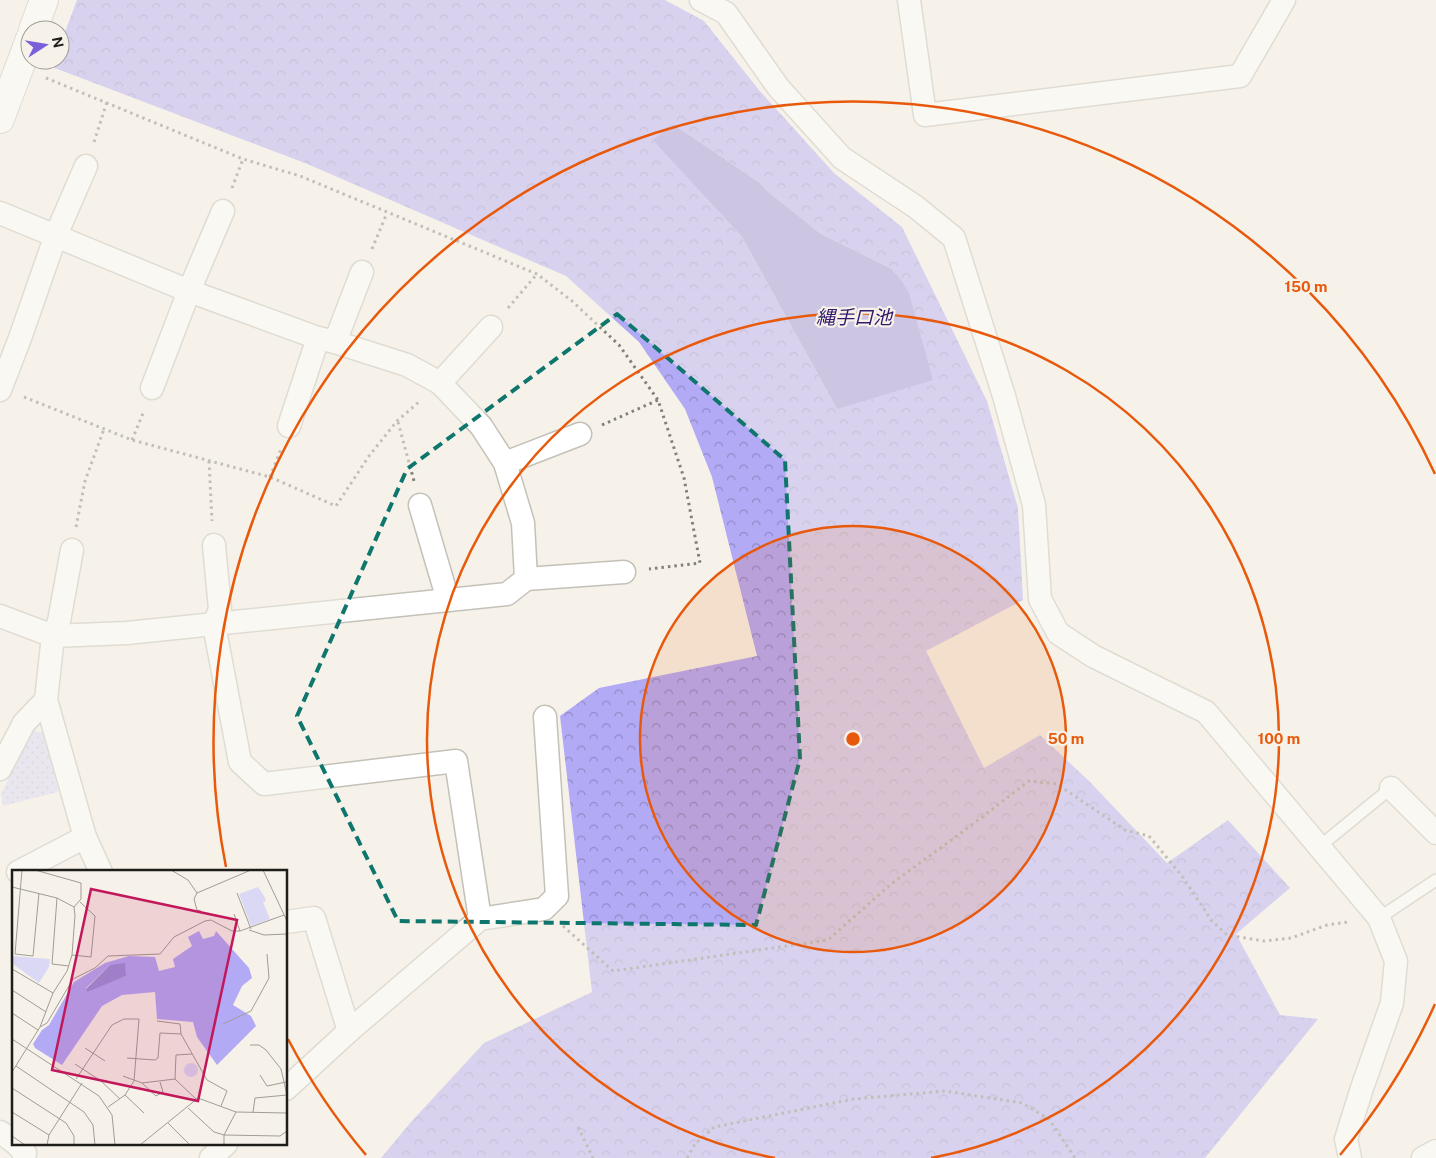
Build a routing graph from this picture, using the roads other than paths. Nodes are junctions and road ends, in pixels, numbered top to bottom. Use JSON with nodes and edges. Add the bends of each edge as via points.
{"nodes":[{"id":1,"x":44,"y":0,"type":"edge"},
{"id":2,"x":701,"y":0,"type":"edge"},
{"id":3,"x":909,"y":0,"type":"edge"},
{"id":4,"x":1284,"y":0,"type":"edge"},
{"id":5,"x":37,"y":20,"type":"edge"},
{"id":6,"x":20,"y":67,"type":"edge"},
{"id":7,"x":0,"y":119,"type":"edge"},
{"id":8,"x":86,"y":166,"type":"road end"},
{"id":9,"x":223,"y":210,"type":"road end"},
{"id":10,"x":0,"y":213,"type":"edge"},
{"id":11,"x":56,"y":235,"type":"junction"},
{"id":12,"x":362,"y":272,"type":"road end"},
{"id":13,"x":189,"y":291,"type":"junction"},
{"id":14,"x":491,"y":328,"type":"road end"},
{"id":15,"x":327,"y":340,"type":"junction"},
{"id":16,"x":440,"y":383,"type":"junction"},
{"id":17,"x":152,"y":388,"type":"road end"},
{"id":18,"x":0,"y":389,"type":"edge"},
{"id":19,"x":289,"y":426,"type":"dead end"},
{"id":20,"x":580,"y":434,"type":"road end"},
{"id":21,"x":505,"y":463,"type":"junction"},
{"id":22,"x":420,"y":506,"type":"road end"},
{"id":23,"x":214,"y":544,"type":"road end"},
{"id":24,"x":72,"y":550,"type":"road end"},
{"id":25,"x":624,"y":572,"type":"road end"},
{"id":26,"x":526,"y":579,"type":"junction"},
{"id":27,"x":448,"y":600,"type":"junction"},
{"id":28,"x":0,"y":616,"type":"edge"},
{"id":29,"x":214,"y":625,"type":"junction"},
{"id":30,"x":53,"y":636,"type":"junction"},
{"id":31,"x":46,"y":700,"type":"junction"},
{"id":32,"x":545,"y":717,"type":"dead end"},
{"id":33,"x":0,"y":769,"type":"edge"},
{"id":34,"x":1391,"y":788,"type":"joint"},
{"id":35,"x":1436,"y":833,"type":"edge"},
{"id":36,"x":85,"y":837,"type":"junction"},
{"id":37,"x":1319,"y":847,"type":"junction"},
{"id":38,"x":0,"y":865,"type":"edge"},
{"id":39,"x":22,"y":870,"type":"edge"},
{"id":40,"x":100,"y":870,"type":"edge"},
{"id":41,"x":12,"y":872,"type":"edge"},
{"id":42,"x":1436,"y":880,"type":"edge"},
{"id":43,"x":1379,"y":918,"type":"junction"},
{"id":44,"x":480,"y":919,"type":"junction"},
{"id":45,"x":288,"y":922,"type":"edge"},
{"id":46,"x":349,"y":1031,"type":"junction"},
{"id":47,"x":288,"y":1087,"type":"edge"},
{"id":48,"x":224,"y":1146,"type":"edge"},
{"id":49,"x":1436,"y":1150,"type":"edge"},
{"id":50,"x":211,"y":1158,"type":"edge"},
{"id":51,"x":1350,"y":1158,"type":"edge"},
{"id":52,"x":1423,"y":1158,"type":"edge"}],
"edges":[{"from":1,"to":5,"type":"street"},
{"from":2,"to":37,"type":"street","via":[[726,13],[778,87],[842,158],[916,207],[954,238],[1004,396],[1034,505],[1040,599],[1058,633],[1093,656],[1206,712]]},
{"from":3,"to":4,"type":"street","via":[[924,115],[1240,76]]},
{"from":6,"to":7,"type":"street"},
{"from":8,"to":11,"type":"street"},
{"from":9,"to":13,"type":"street"},
{"from":10,"to":11,"type":"street"},
{"from":11,"to":13,"type":"street"},
{"from":11,"to":18,"type":"street"},
{"from":12,"to":15,"type":"street"},
{"from":13,"to":15,"type":"street"},
{"from":13,"to":17,"type":"street"},
{"from":14,"to":16,"type":"street"},
{"from":15,"to":16,"type":"street","via":[[407,365]]},
{"from":15,"to":19,"type":"street"},
{"from":16,"to":21,"type":"street","via":[[481,426]]},
{"from":20,"to":21,"type":"street"},
{"from":21,"to":26,"type":"street","via":[[523,523]]},
{"from":22,"to":27,"type":"street"},
{"from":23,"to":29,"type":"street","via":[[220,609]]},
{"from":24,"to":30,"type":"street"},
{"from":25,"to":26,"type":"street"},
{"from":26,"to":27,"type":"street","via":[[507,594]]},
{"from":27,"to":29,"type":"street"},
{"from":28,"to":30,"type":"street"},
{"from":29,"to":30,"type":"street"},
{"from":29,"to":44,"type":"street","via":[[240,762],[264,784],[456,761]]},
{"from":30,"to":31,"type":"street"},
{"from":31,"to":33,"type":"street","via":[[24,723]]},
{"from":31,"to":36,"type":"street"},
{"from":32,"to":44,"type":"street","via":[[557,896],[544,909]]},
{"from":34,"to":35,"type":"street"},
{"from":34,"to":37,"type":"lane"},
{"from":36,"to":39,"type":"street"},
{"from":36,"to":40,"type":"street"},
{"from":37,"to":43,"type":"street"},
{"from":38,"to":41,"type":"street"},
{"from":42,"to":43,"type":"lane"},
{"from":43,"to":51,"type":"street","via":[[1396,960],[1392,1002],[1346,1139]]},
{"from":44,"to":46,"type":"street"},
{"from":45,"to":46,"type":"street","via":[[314,918]]},
{"from":46,"to":47,"type":"street"},
{"from":48,"to":50,"type":"street"},
{"from":49,"to":52,"type":"street"}]}
